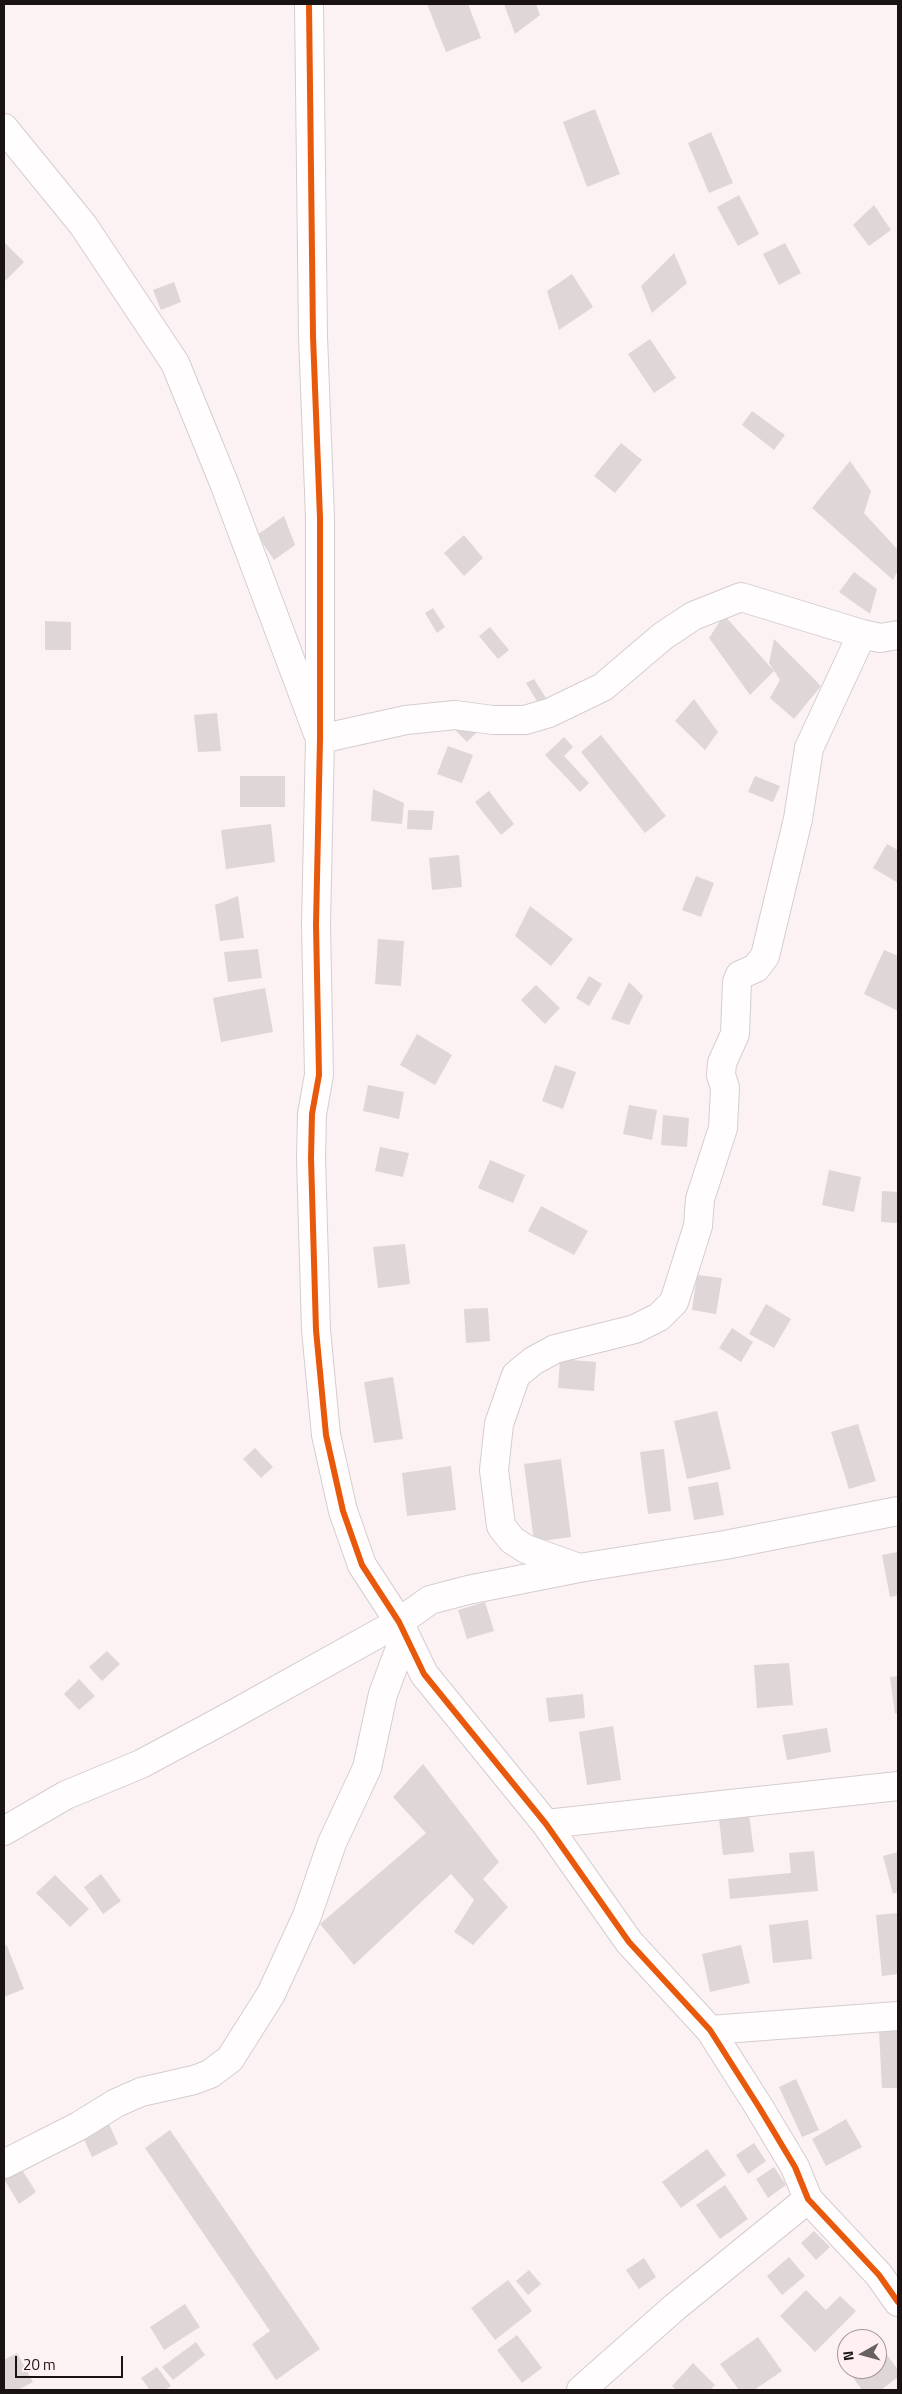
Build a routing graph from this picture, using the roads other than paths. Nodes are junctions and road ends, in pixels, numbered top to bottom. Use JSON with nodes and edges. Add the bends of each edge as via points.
{"nodes":[{"id":1,"x":309,"y":4,"type":"edge"},
{"id":2,"x":4,"y":128,"type":"edge"},
{"id":3,"x":862,"y":634,"type":"junction"},
{"id":4,"x":898,"y":635,"type":"edge"},
{"id":5,"x":320,"y":739,"type":"junction"},
{"id":6,"x":898,"y":1511,"type":"edge"},
{"id":7,"x":578,"y":1568,"type":"junction"},
{"id":8,"x":402,"y":1628,"type":"junction"},
{"id":9,"x":898,"y":1786,"type":"edge"},
{"id":10,"x":546,"y":1824,"type":"junction"},
{"id":11,"x":4,"y":1831,"type":"edge"},
{"id":12,"x":898,"y":2016,"type":"edge"},
{"id":13,"x":710,"y":2030,"type":"junction"},
{"id":14,"x":4,"y":2164,"type":"edge"},
{"id":15,"x":808,"y":2200,"type":"junction"},
{"id":16,"x":898,"y":2302,"type":"edge"},
{"id":17,"x":581,"y":2390,"type":"edge"}],
"edges":[{"from":1,"to":5,"type":"street","via":[[313,326],[320,518]]},
{"from":2,"to":5,"type":"street","via":[[84,225],[175,364],[224,483]]},
{"from":3,"to":4,"type":"street","via":[[880,638]]},
{"from":3,"to":5,"type":"street","via":[[741,597],[693,616],[663,636],[603,687],[549,713],[525,720],[455,715],[406,720]]},
{"from":3,"to":7,"type":"street","via":[[808,748],[798,819],[765,956],[756,968],[740,975],[737,982],[735,1034],[722,1063],[725,1088],[723,1128],[700,1200],[698,1226],[674,1302],[659,1317],[635,1329],[555,1349],[533,1361],[516,1375],[499,1424],[494,1470],[501,1526],[512,1540],[526,1549]]},
{"from":5,"to":8,"type":"street","via":[[316,925],[319,1075],[312,1114],[311,1158],[316,1330],[326,1435],[343,1511],[362,1565]]},
{"from":6,"to":7,"type":"street","via":[[725,1545]]},
{"from":7,"to":8,"type":"street","via":[[430,1600]]},
{"from":8,"to":10,"type":"street","via":[[424,1674]]},
{"from":8,"to":11,"type":"street","via":[[141,1764],[66,1795]]},
{"from":8,"to":14,"type":"street","via":[[379,1709],[367,1768],[332,1843],[307,1916],[271,1994],[230,2059],[210,2074],[141,2092],[116,2103],[79,2126]]},
{"from":9,"to":10,"type":"street"},
{"from":10,"to":13,"type":"street","via":[[629,1942]]},
{"from":12,"to":13,"type":"street"},
{"from":13,"to":15,"type":"street","via":[[795,2167]]},
{"from":15,"to":16,"type":"street","via":[[879,2275]]},
{"from":15,"to":17,"type":"street","via":[[675,2307]]}]}
